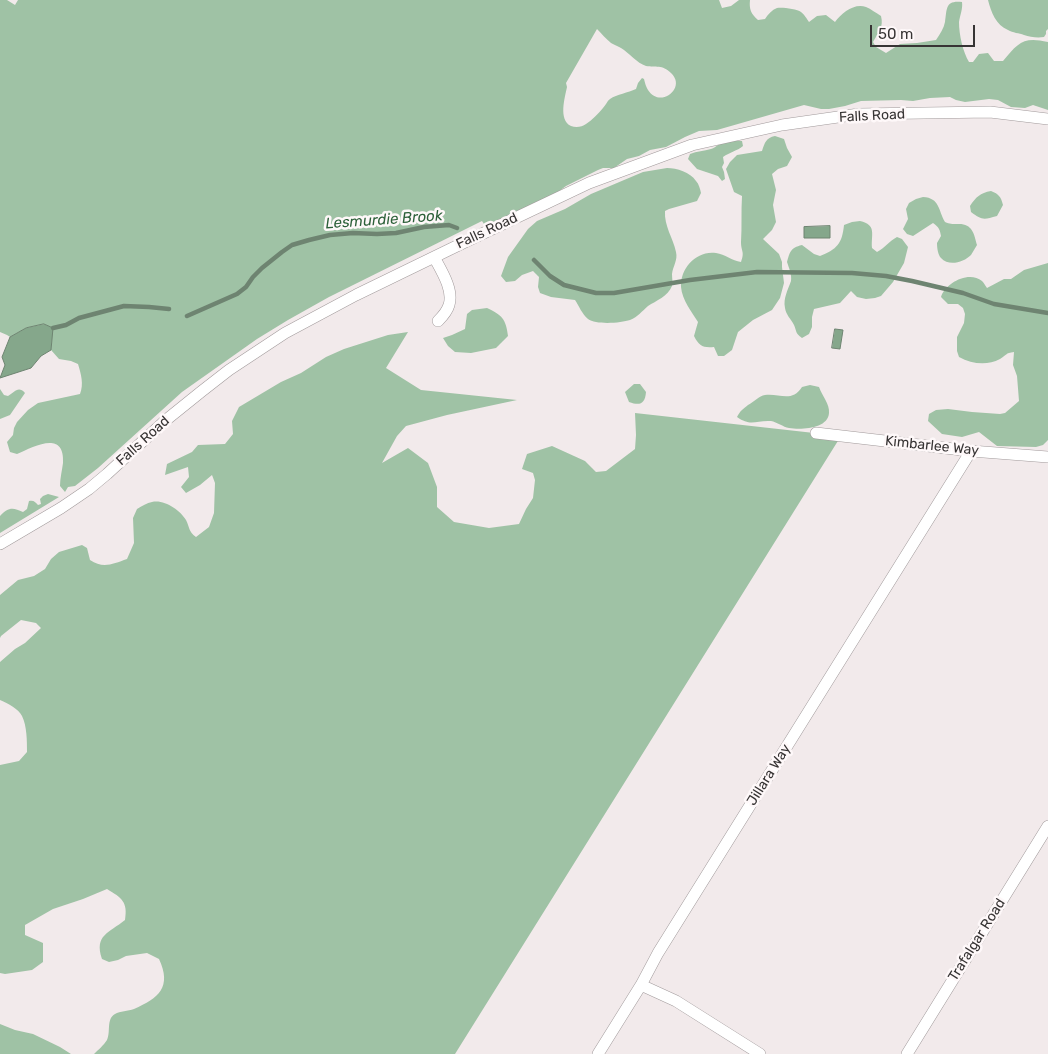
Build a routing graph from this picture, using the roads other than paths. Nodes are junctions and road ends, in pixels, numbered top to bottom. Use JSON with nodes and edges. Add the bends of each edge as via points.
{"nodes":[{"id":1,"x":1048,"y":119,"type":"edge"},
{"id":2,"x":434,"y":257,"type":"junction"},
{"id":3,"x":438,"y":322,"type":"dead end"},
{"id":4,"x":816,"y":433,"type":"dead end"},
{"id":5,"x":971,"y":451,"type":"junction"},
{"id":6,"x":1048,"y":457,"type":"edge"},
{"id":7,"x":0,"y":544,"type":"edge"},
{"id":8,"x":1048,"y":826,"type":"edge"},
{"id":9,"x":641,"y":985,"type":"junction"},
{"id":10,"x":598,"y":1054,"type":"edge"},
{"id":11,"x":760,"y":1054,"type":"edge"},
{"id":12,"x":907,"y":1054,"type":"edge"}],
"edges":[{"from":1,"to":2,"type":"street","name":"Falls Road","via":[[990,112],[859,114],[782,125],[692,145],[589,183]]},
{"from":2,"to":3,"type":"street","via":[[450,293],[450,304]]},
{"from":2,"to":7,"type":"street","name":"Falls Road","via":[[305,322],[257,351],[166,420],[89,489]]},
{"from":4,"to":5,"type":"street","name":"Kimbarlee Way"},
{"from":5,"to":6,"type":"street","name":"Kimbarlee Way"},
{"from":5,"to":9,"type":"street","name":"Jillara Way"},
{"from":8,"to":12,"type":"street","name":"Trafalgar Road"},
{"from":9,"to":10,"type":"street","name":"Jillara Way"},
{"from":9,"to":11,"type":"street","via":[[676,1002]]}]}
